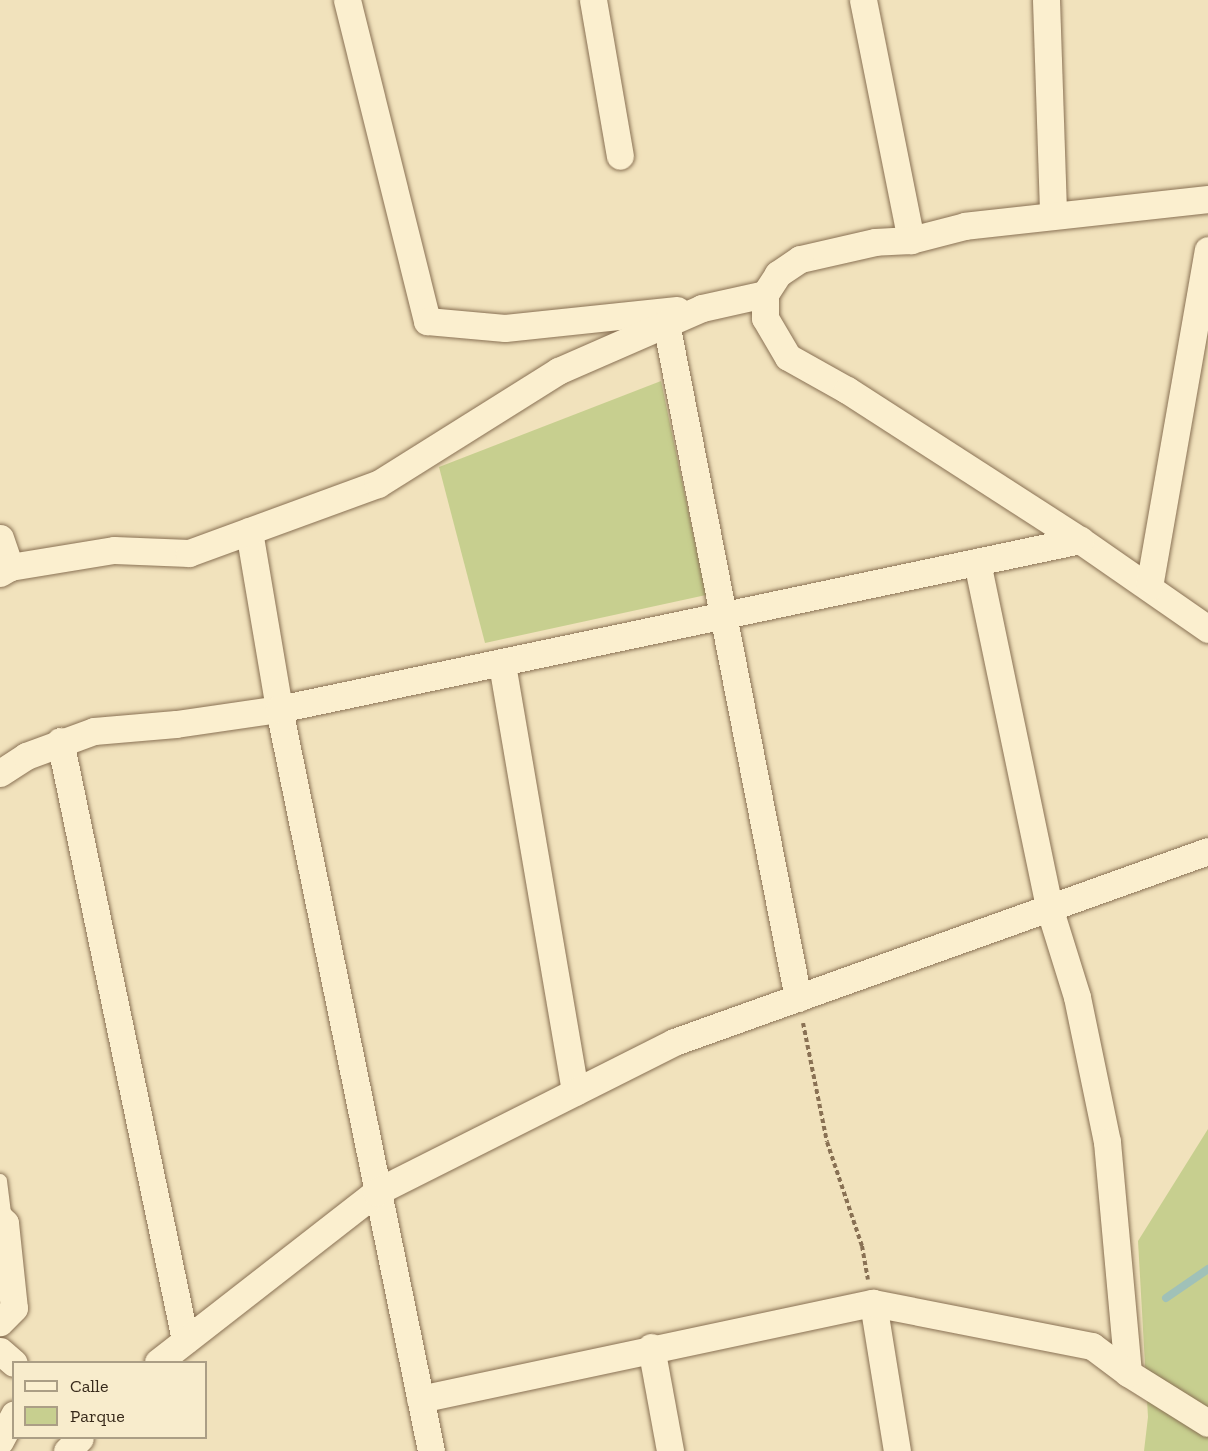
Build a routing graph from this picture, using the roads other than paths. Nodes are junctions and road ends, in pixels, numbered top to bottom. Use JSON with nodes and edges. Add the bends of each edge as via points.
{"nodes":[{"id":1,"x":347,"y":0,"type":"edge"},
{"id":2,"x":593,"y":0,"type":"edge"},
{"id":3,"x":863,"y":0,"type":"edge"},
{"id":4,"x":1046,"y":0,"type":"edge"},
{"id":5,"x":620,"y":156,"type":"dead end"},
{"id":6,"x":1208,"y":199,"type":"edge"},
{"id":7,"x":1053,"y":214,"type":"junction"},
{"id":8,"x":911,"y":240,"type":"junction"},
{"id":9,"x":1208,"y":250,"type":"edge"},
{"id":10,"x":765,"y":294,"type":"junction"},
{"id":11,"x":702,"y":308,"type":"junction"},
{"id":12,"x":666,"y":323,"type":"junction"},
{"id":13,"x":249,"y":531,"type":"junction"},
{"id":14,"x":0,"y":538,"type":"edge"},
{"id":15,"x":1080,"y":540,"type":"junction"},
{"id":16,"x":977,"y":562,"type":"junction"},
{"id":17,"x":5,"y":570,"type":"edge"},
{"id":18,"x":1149,"y":587,"type":"junction"},
{"id":19,"x":726,"y":618,"type":"junction"},
{"id":20,"x":1208,"y":630,"type":"edge"},
{"id":21,"x":502,"y":664,"type":"junction"},
{"id":22,"x":279,"y":709,"type":"junction"},
{"id":23,"x":60,"y":741,"type":"junction"},
{"id":24,"x":0,"y":773,"type":"edge"},
{"id":25,"x":1208,"y":851,"type":"edge"},
{"id":26,"x":1049,"y":907,"type":"junction"},
{"id":27,"x":798,"y":998,"type":"junction"},
{"id":28,"x":575,"y":1092,"type":"junction"},
{"id":29,"x":0,"y":1181,"type":"edge"},
{"id":30,"x":376,"y":1192,"type":"junction"},
{"id":31,"x":2,"y":1221,"type":"edge"},
{"id":32,"x":873,"y":1303,"type":"junction"},
{"id":33,"x":0,"y":1322,"type":"edge"},
{"id":34,"x":185,"y":1340,"type":"junction"},
{"id":35,"x":651,"y":1347,"type":"junction"},
{"id":36,"x":0,"y":1350,"type":"edge"},
{"id":37,"x":12,"y":1361,"type":"edge"},
{"id":38,"x":159,"y":1361,"type":"edge"},
{"id":39,"x":1128,"y":1373,"type":"junction"},
{"id":40,"x":420,"y":1399,"type":"junction"},
{"id":41,"x":12,"y":1419,"type":"edge"},
{"id":42,"x":1208,"y":1423,"type":"edge"},
{"id":43,"x":78,"y":1439,"type":"edge"},
{"id":44,"x":0,"y":1441,"type":"edge"},
{"id":45,"x":67,"y":1451,"type":"edge"},
{"id":46,"x":431,"y":1451,"type":"edge"},
{"id":47,"x":670,"y":1451,"type":"edge"},
{"id":48,"x":897,"y":1451,"type":"edge"}],
"edges":[{"from":1,"to":11,"type":"street","via":[[427,321],[505,328]]},
{"from":2,"to":5,"type":"street"},
{"from":3,"to":8,"type":"street"},
{"from":4,"to":7,"type":"street"},
{"from":6,"to":7,"type":"street"},
{"from":7,"to":8,"type":"street","via":[[964,226]]},
{"from":8,"to":10,"type":"street","via":[[874,242],[800,259],[778,274]]},
{"from":9,"to":18,"type":"street"},
{"from":10,"to":11,"type":"street"},
{"from":10,"to":15,"type":"street","via":[[765,318],[788,357],[847,390]]},
{"from":11,"to":12,"type":"street"},
{"from":12,"to":13,"type":"street","via":[[558,371],[378,484]]},
{"from":12,"to":19,"type":"street"},
{"from":13,"to":17,"type":"street","via":[[189,553],[114,550]]},
{"from":13,"to":22,"type":"street"},
{"from":14,"to":17,"type":"street"},
{"from":15,"to":16,"type":"street"},
{"from":15,"to":18,"type":"street"},
{"from":16,"to":19,"type":"street"},
{"from":16,"to":26,"type":"street"},
{"from":18,"to":20,"type":"street"},
{"from":19,"to":21,"type":"street"},
{"from":19,"to":27,"type":"street"},
{"from":21,"to":22,"type":"street"},
{"from":21,"to":28,"type":"street"},
{"from":22,"to":23,"type":"street","via":[[94,731]]},
{"from":22,"to":30,"type":"street"},
{"from":23,"to":24,"type":"street"},
{"from":23,"to":34,"type":"street"},
{"from":25,"to":26,"type":"street"},
{"from":26,"to":27,"type":"street"},
{"from":26,"to":39,"type":"street","via":[[1077,997],[1107,1142]]},
{"from":27,"to":28,"type":"street","via":[[674,1042]]},
{"from":28,"to":30,"type":"street"},
{"from":29,"to":31,"type":"lane"},
{"from":30,"to":34,"type":"street"},
{"from":30,"to":40,"type":"street"},
{"from":31,"to":33,"type":"street","via":[[14,1308]]},
{"from":32,"to":35,"type":"street"},
{"from":32,"to":39,"type":"street","via":[[1092,1346]]},
{"from":32,"to":48,"type":"street"},
{"from":34,"to":38,"type":"street"},
{"from":35,"to":40,"type":"street"},
{"from":35,"to":47,"type":"street"},
{"from":36,"to":37,"type":"street"},
{"from":39,"to":42,"type":"street"},
{"from":40,"to":46,"type":"street"},
{"from":41,"to":44,"type":"street"},
{"from":43,"to":45,"type":"street"}]}
